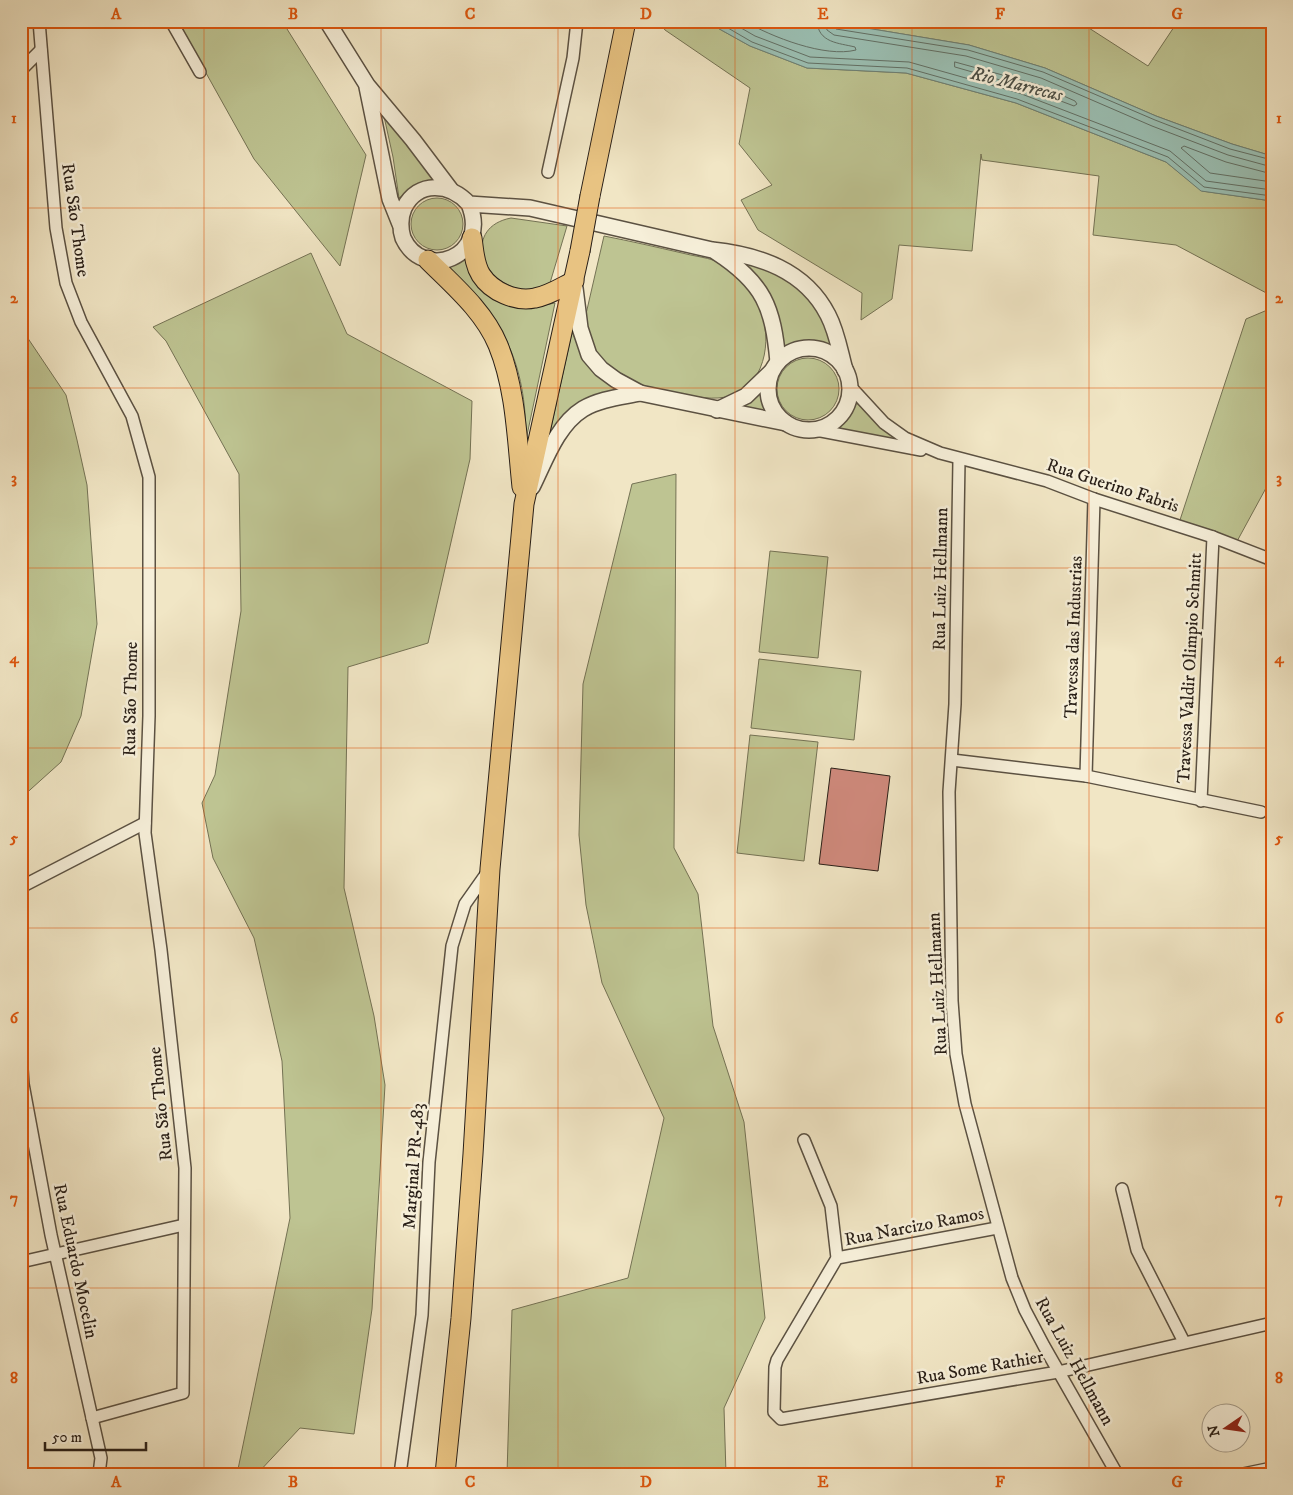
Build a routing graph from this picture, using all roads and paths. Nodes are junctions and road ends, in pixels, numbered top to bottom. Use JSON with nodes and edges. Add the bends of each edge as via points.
{"nodes":[{"id":1,"x":39,"y":21,"type":"edge"},
{"id":2,"x":171,"y":21,"type":"edge"},
{"id":3,"x":327,"y":21,"type":"edge"},
{"id":4,"x":577,"y":21,"type":"edge"},
{"id":5,"x":626,"y":21,"type":"edge"},
{"id":6,"x":40,"y":50,"type":"junction"},
{"id":7,"x":21,"y":70,"type":"edge"},
{"id":8,"x":200,"y":72,"type":"dead end"},
{"id":9,"x":366,"y":85,"type":"junction"},
{"id":10,"x":548,"y":172,"type":"dead end"},
{"id":11,"x":450,"y":189,"type":"junction"},
{"id":12,"x":469,"y":204,"type":"junction"},
{"id":13,"x":400,"y":225,"type":"junction"},
{"id":14,"x":472,"y":238,"type":"junction"},
{"id":15,"x":712,"y":250,"type":"junction"},
{"id":16,"x":428,"y":260,"type":"junction"},
{"id":17,"x":574,"y":281,"type":"junction"},
{"id":18,"x":775,"y":366,"type":"junction"},
{"id":19,"x":845,"y":370,"type":"junction"},
{"id":20,"x":849,"y":385,"type":"junction"},
{"id":21,"x":640,"y":394,"type":"junction"},
{"id":22,"x":717,"y":410,"type":"junction"},
{"id":23,"x":786,"y":423,"type":"junction"},
{"id":24,"x":816,"y":430,"type":"junction"},
{"id":25,"x":940,"y":453,"type":"junction"},
{"id":26,"x":959,"y":460,"type":"junction"},
{"id":27,"x":1094,"y":499,"type":"junction"},
{"id":28,"x":524,"y":504,"type":"junction"},
{"id":29,"x":1213,"y":537,"type":"junction"},
{"id":30,"x":1272,"y":560,"type":"edge"},
{"id":31,"x":952,"y":760,"type":"junction"},
{"id":32,"x":1086,"y":776,"type":"junction"},
{"id":33,"x":1201,"y":801,"type":"junction"},
{"id":34,"x":1261,"y":812,"type":"dead end"},
{"id":35,"x":145,"y":823,"type":"junction"},
{"id":36,"x":490,"y":869,"type":"junction"},
{"id":37,"x":21,"y":887,"type":"edge"},
{"id":38,"x":21,"y":1055,"type":"edge"},
{"id":39,"x":804,"y":1140,"type":"dead end"},
{"id":40,"x":1122,"y":1189,"type":"dead end"},
{"id":41,"x":184,"y":1225,"type":"junction"},
{"id":42,"x":997,"y":1228,"type":"junction"},
{"id":43,"x":55,"y":1255,"type":"junction"},
{"id":44,"x":837,"y":1258,"type":"junction"},
{"id":45,"x":21,"y":1262,"type":"edge"},
{"id":46,"x":1272,"y":1323,"type":"edge"},
{"id":47,"x":1184,"y":1342,"type":"junction"},
{"id":48,"x":1058,"y":1372,"type":"junction"},
{"id":49,"x":92,"y":1418,"type":"junction"},
{"id":50,"x":1272,"y":1468,"type":"edge"},
{"id":51,"x":99,"y":1474,"type":"edge"},
{"id":52,"x":400,"y":1474,"type":"edge"},
{"id":53,"x":445,"y":1474,"type":"edge"},
{"id":54,"x":1117,"y":1474,"type":"edge"},
{"id":55,"x":1243,"y":1474,"type":"edge"}],
"edges":[{"from":1,"to":6,"type":"street","name":"Rua São Thome"},
{"from":2,"to":8,"type":"street"},
{"from":3,"to":9,"type":"street"},
{"from":4,"to":10,"type":"street","via":[[573,58]]},
{"from":5,"to":17,"type":"highway","bridge":true},
{"from":6,"to":7,"type":"street"},
{"from":6,"to":35,"type":"street","name":"Rua São Thome","via":[[56,228],[66,283],[81,322],[132,416],[149,477],[149,716]]},
{"from":9,"to":11,"type":"street"},
{"from":9,"to":13,"type":"street","via":[[390,199]]},
{"from":11,"to":12,"type":"street"},
{"from":11,"to":13,"type":"street","via":[[436,186],[410,198]]},
{"from":12,"to":14,"type":"street","via":[[475,227]]},
{"from":12,"to":15,"type":"street","via":[[530,208]]},
{"from":13,"to":16,"type":"street","via":[[406,243]]},
{"from":14,"to":16,"type":"street","via":[[458,254],[438,261]]},
{"from":14,"to":17,"type":"highway","via":[[475,263],[481,276],[491,287],[506,295],[537,298]]},
{"from":15,"to":18,"type":"street","via":[[748,277],[762,294],[776,335]]},
{"from":15,"to":19,"type":"street","via":[[737,253],[778,265],[814,293],[836,334]]},
{"from":16,"to":28,"type":"highway","via":[[472,305],[498,344],[511,389]]},
{"from":17,"to":21,"type":"street","via":[[580,328],[590,355],[601,369]]},
{"from":17,"to":28,"type":"highway"},
{"from":18,"to":19,"type":"street","via":[[794,351],[813,349],[832,356]]},
{"from":18,"to":22,"type":"street","via":[[746,396]]},
{"from":18,"to":23,"type":"street","via":[[768,390],[769,400]]},
{"from":19,"to":20,"type":"street"},
{"from":20,"to":24,"type":"street","via":[[841,414]]},
{"from":20,"to":25,"type":"street","via":[[884,423],[905,438]]},
{"from":21,"to":22,"type":"street"},
{"from":21,"to":28,"type":"street","via":[[606,400],[582,409],[562,428]]},
{"from":22,"to":23,"type":"street"},
{"from":23,"to":24,"type":"street"},
{"from":24,"to":25,"type":"street"},
{"from":25,"to":26,"type":"street","name":"Rua Guerino Fabris"},
{"from":26,"to":27,"type":"street","name":"Rua Guerino Fabris","via":[[1047,481]]},
{"from":26,"to":31,"type":"street","name":"Rua Luiz Hellmann","via":[[956,704]]},
{"from":27,"to":29,"type":"street","name":"Rua Guerino Fabris"},
{"from":27,"to":32,"type":"street","name":"Travessa das Industrias"},
{"from":28,"to":36,"type":"highway"},
{"from":29,"to":30,"type":"street","name":"Rua Guerino Fabris"},
{"from":29,"to":33,"type":"street","name":"Travessa Valdir Olimpio Schmitt"},
{"from":31,"to":32,"type":"street"},
{"from":31,"to":42,"type":"street","name":"Rua Luiz Hellmann","via":[[949,792],[951,957],[956,1054],[965,1104]]},
{"from":32,"to":33,"type":"street"},
{"from":33,"to":34,"type":"street"},
{"from":35,"to":37,"type":"street"},
{"from":35,"to":41,"type":"street","name":"Rua São Thome","via":[[184,1168]]},
{"from":36,"to":52,"type":"street","name":"Marginal PR-483","via":[[464,904],[452,946],[429,1162],[422,1315]]},
{"from":36,"to":53,"type":"highway","via":[[461,1318]]},
{"from":38,"to":43,"type":"street","name":"Rua Eduardo Mocelin","via":[[22,1084]]},
{"from":39,"to":44,"type":"street","via":[[831,1206]]},
{"from":40,"to":47,"type":"street","via":[[1137,1250]]},
{"from":41,"to":43,"type":"street"},
{"from":41,"to":49,"type":"street","name":"Rua São Thome","via":[[183,1393]]},
{"from":42,"to":44,"type":"street","name":"Rua Narcizo Ramos"},
{"from":42,"to":48,"type":"street","name":"Rua Luiz Hellmann","via":[[1025,1310]]},
{"from":43,"to":45,"type":"street"},
{"from":43,"to":49,"type":"street","name":"Rua Eduardo Mocelin"},
{"from":44,"to":48,"type":"street","name":"Rua Some Rathier","via":[[777,1360],[774,1412],[781,1419]]},
{"from":46,"to":47,"type":"street","name":"Rua Some Rathier"},
{"from":47,"to":48,"type":"street","name":"Rua Some Rathier"},
{"from":48,"to":54,"type":"street","name":"Rua Luiz Hellmann"},
{"from":49,"to":51,"type":"street","name":"Rua Eduardo Mocelin","via":[[101,1458]]},
{"from":50,"to":55,"type":"street"}]}
